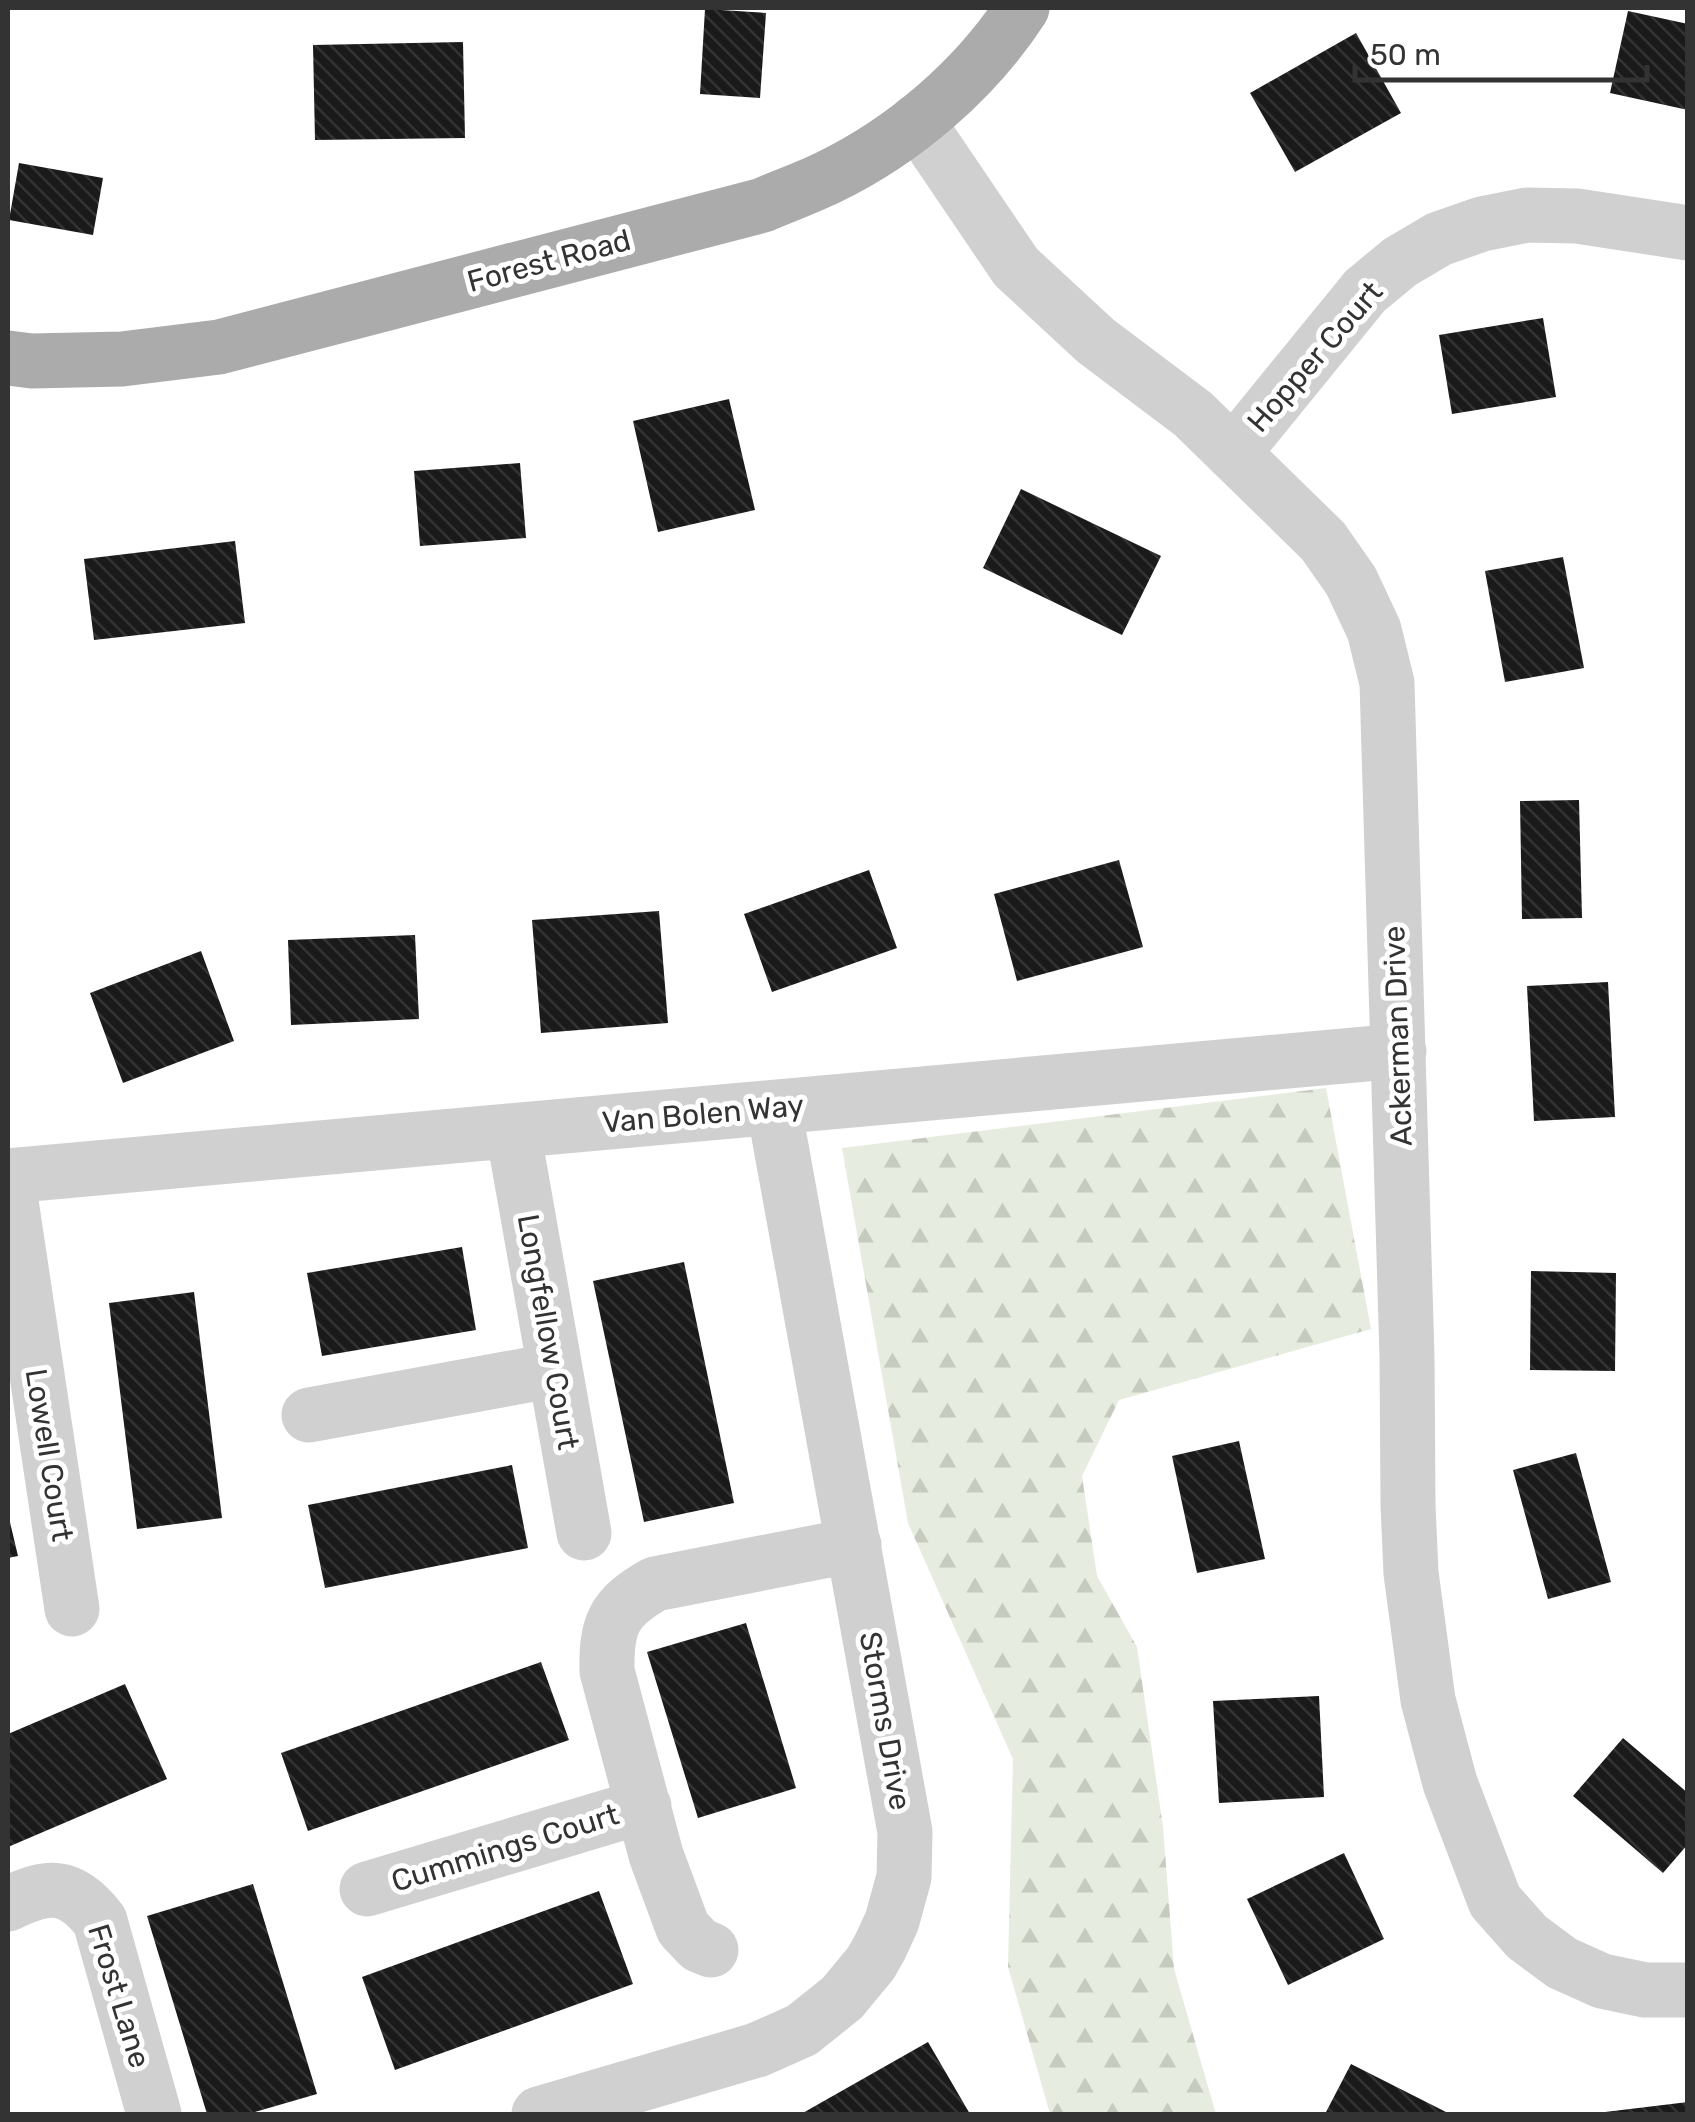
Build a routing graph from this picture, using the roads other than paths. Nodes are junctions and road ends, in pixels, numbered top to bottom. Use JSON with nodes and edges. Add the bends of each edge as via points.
{"nodes":[{"id":1,"x":1022,"y":8,"type":"edge"},
{"id":2,"x":917,"y":122,"type":"junction"},
{"id":3,"x":1688,"y":233,"type":"edge"},
{"id":4,"x":8,"y":358,"type":"edge"},
{"id":5,"x":1233,"y":452,"type":"junction"},
{"id":6,"x":1398,"y":1051,"type":"junction"},
{"id":7,"x":774,"y":1108,"type":"junction"},
{"id":8,"x":513,"y":1131,"type":"junction"},
{"id":9,"x":8,"y":1179,"type":"edge"},
{"id":10,"x":555,"y":1370,"type":"junction"},
{"id":11,"x":310,"y":1414,"type":"dead end"},
{"id":12,"x":584,"y":1532,"type":"dead end"},
{"id":13,"x":854,"y":1546,"type":"junction"},
{"id":14,"x":72,"y":1609,"type":"dead end"},
{"id":15,"x":644,"y":1806,"type":"junction"},
{"id":16,"x":367,"y":1890,"type":"dead end"},
{"id":17,"x":8,"y":1904,"type":"edge"},
{"id":18,"x":711,"y":1950,"type":"dead end"},
{"id":19,"x":1688,"y":1990,"type":"edge"},
{"id":20,"x":154,"y":2114,"type":"edge"},
{"id":21,"x":538,"y":2114,"type":"edge"}],
"edges":[{"from":1,"to":2,"type":"main road","name":"Forest Road","via":[[967,77]]},
{"from":2,"to":4,"type":"main road","name":"Forest Road","via":[[830,177],[763,205],[219,347],[122,359]]},
{"from":2,"to":5,"type":"street","name":"Ackerman Drive","via":[[1016,266]]},
{"from":3,"to":5,"type":"street","name":"Hopper Court","via":[[1577,216],[1527,216],[1439,239],[1365,291]]},
{"from":5,"to":6,"type":"street","name":"Ackerman Drive","via":[[1323,541],[1352,581],[1374,630],[1387,683]]},
{"from":6,"to":7,"type":"street","name":"Van Bolen Way"},
{"from":6,"to":19,"type":"street","name":"Ackerman Drive","via":[[1411,1573],[1428,1700],[1450,1782],[1495,1901],[1527,1937],[1602,1981]]},
{"from":7,"to":8,"type":"street","name":"Van Bolen Way"},
{"from":7,"to":13,"type":"street","name":"Storms Drive"},
{"from":8,"to":9,"type":"street","name":"Van Bolen Way"},
{"from":8,"to":10,"type":"street","name":"Longfellow Court"},
{"from":9,"to":14,"type":"street","name":"Lowell Court"},
{"from":10,"to":11,"type":"street"},
{"from":10,"to":12,"type":"street","name":"Longfellow Court"},
{"from":13,"to":15,"type":"street","name":"Cummings Court","via":[[655,1584],[616,1616],[606,1641],[607,1670]]},
{"from":13,"to":21,"type":"street","name":"Storms Drive","via":[[905,1832],[904,1877],[871,1963],[802,2030],[757,2050]]},
{"from":15,"to":16,"type":"street","name":"Cummings Court"},
{"from":15,"to":18,"type":"street","name":"Cummings Court","via":[[683,1928]]},
{"from":17,"to":20,"type":"street","name":"Frost Lane","via":[[42,1890],[66,1892],[100,1920]]}]}
